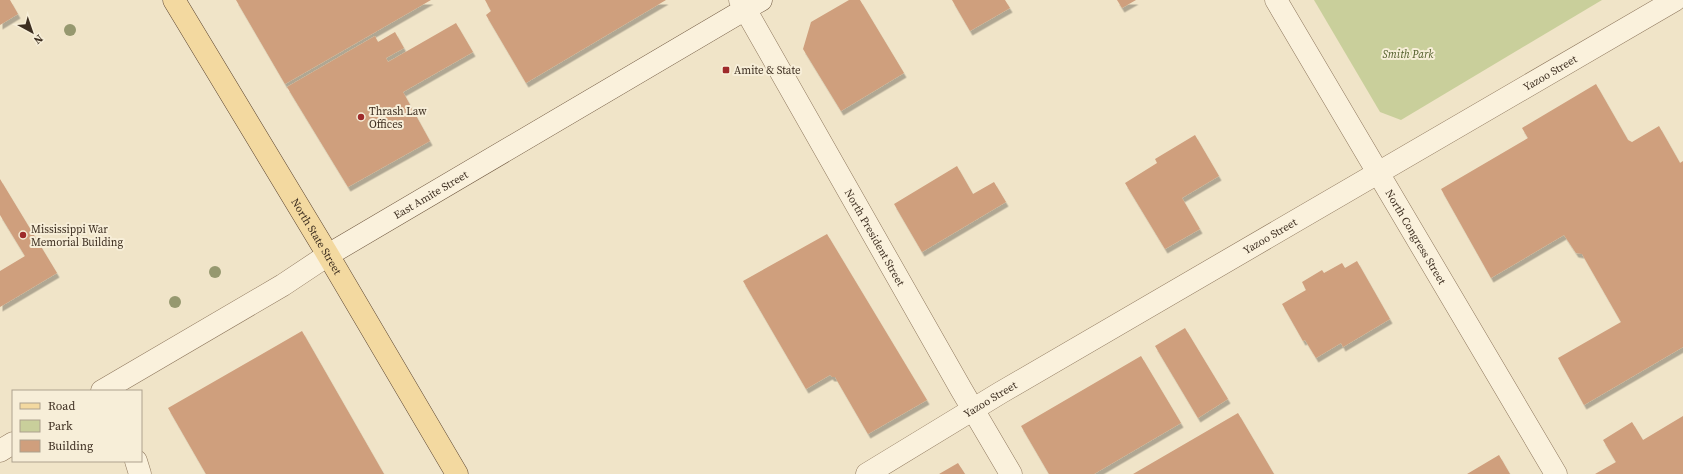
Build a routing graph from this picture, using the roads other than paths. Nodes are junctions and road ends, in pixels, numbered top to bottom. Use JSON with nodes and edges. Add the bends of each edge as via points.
{"nodes":[{"id":1,"x":174,"y":0,"type":"edge"},
{"id":2,"x":1276,"y":0,"type":"edge"},
{"id":3,"x":1675,"y":0,"type":"edge"},
{"id":4,"x":749,"y":3,"type":"edge"},
{"id":5,"x":1378,"y":174,"type":"junction"},
{"id":6,"x":328,"y":255,"type":"junction"},
{"id":7,"x":109,"y":389,"type":"edge"},
{"id":8,"x":973,"y":409,"type":"junction"},
{"id":9,"x":12,"y":444,"type":"edge"},
{"id":10,"x":0,"y":451,"type":"edge"},
{"id":11,"x":136,"y":462,"type":"edge"},
{"id":12,"x":140,"y":474,"type":"edge"},
{"id":13,"x":457,"y":474,"type":"edge"},
{"id":14,"x":867,"y":474,"type":"edge"},
{"id":15,"x":1011,"y":474,"type":"edge"},
{"id":16,"x":1556,"y":474,"type":"edge"}],
"edges":[{"from":1,"to":6,"type":"main road","name":"North State Street"},
{"from":2,"to":5,"type":"street","name":"North Congress Street"},
{"from":3,"to":5,"type":"street","name":"Yazoo Street"},
{"from":4,"to":6,"type":"street","name":"East Amite Street"},
{"from":4,"to":8,"type":"street","name":"North President Street"},
{"from":5,"to":8,"type":"street","name":"Yazoo Street"},
{"from":5,"to":16,"type":"street","name":"North Congress Street"},
{"from":6,"to":7,"type":"street","name":"East Amite Street","via":[[283,285]]},
{"from":6,"to":13,"type":"main road","name":"North State Street"},
{"from":8,"to":14,"type":"street","name":"Yazoo Street"},
{"from":8,"to":15,"type":"street","name":"North President Street"},
{"from":9,"to":10,"type":"street"},
{"from":11,"to":12,"type":"street"}]}
